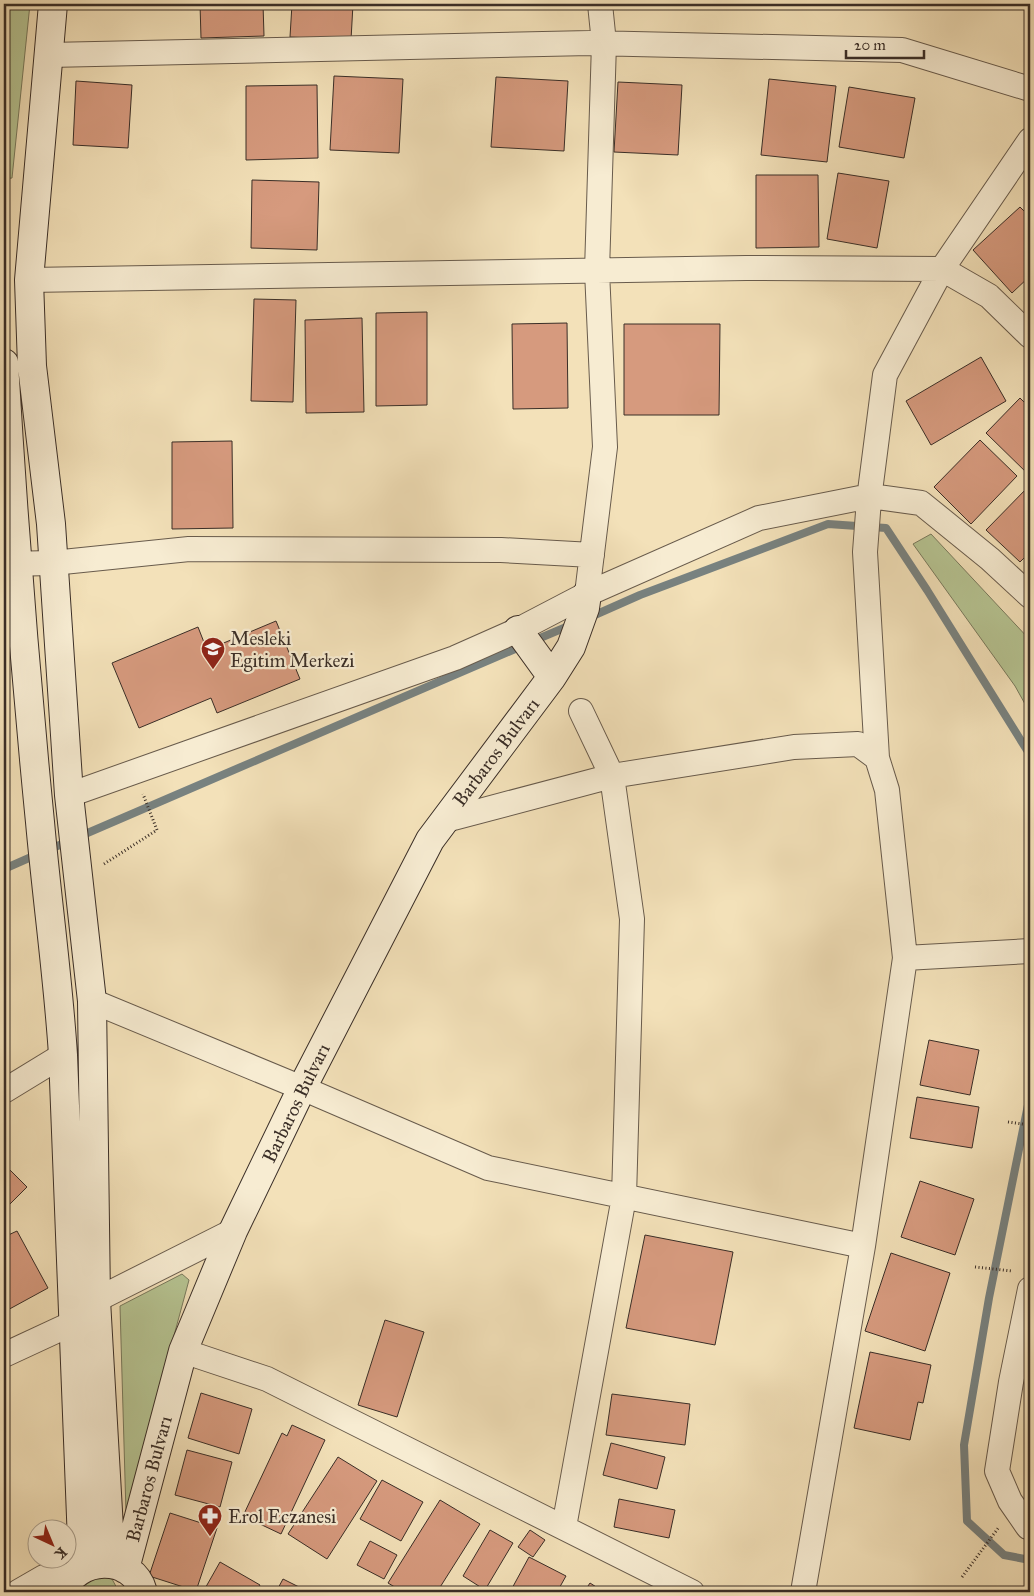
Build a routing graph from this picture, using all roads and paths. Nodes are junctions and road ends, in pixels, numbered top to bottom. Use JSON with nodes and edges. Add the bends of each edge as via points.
{"nodes":[{"id":1,"x":53,"y":4,"type":"edge"},
{"id":2,"x":600,"y":4,"type":"edge"},
{"id":3,"x":604,"y":44,"type":"junction"},
{"id":4,"x":49,"y":55,"type":"junction"},
{"id":5,"x":1030,"y":89,"type":"edge"},
{"id":6,"x":1030,"y":140,"type":"edge"},
{"id":7,"x":942,"y":269,"type":"junction"},
{"id":8,"x":597,"y":271,"type":"junction"},
{"id":9,"x":29,"y":280,"type":"junction"},
{"id":10,"x":1030,"y":336,"type":"edge"},
{"id":11,"x":4,"y":363,"type":"edge"},
{"id":12,"x":869,"y":498,"type":"junction"},
{"id":13,"x":592,"y":555,"type":"junction"},
{"id":14,"x":53,"y":563,"type":"junction"},
{"id":15,"x":8,"y":564,"type":"edge"},
{"id":16,"x":1030,"y":596,"type":"edge"},
{"id":17,"x":586,"y":601,"type":"junction"},
{"id":18,"x":521,"y":634,"type":"junction"},
{"id":19,"x":546,"y":669,"type":"junction"},
{"id":20,"x":581,"y":711,"type":"dead end"},
{"id":21,"x":877,"y":758,"type":"junction"},
{"id":22,"x":612,"y":776,"type":"junction"},
{"id":23,"x":140,"y":788,"type":"dead end"},
{"id":24,"x":69,"y":795,"type":"junction"},
{"id":25,"x":446,"y":820,"type":"junction"},
{"id":26,"x":78,"y":873,"type":"junction"},
{"id":27,"x":1030,"y":951,"type":"edge"},
{"id":28,"x":905,"y":958,"type":"junction"},
{"id":29,"x":92,"y":1001,"type":"junction"},
{"id":30,"x":63,"y":1055,"type":"junction"},
{"id":31,"x":302,"y":1088,"type":"junction"},
{"id":32,"x":4,"y":1091,"type":"edge"},
{"id":33,"x":1008,"y":1122,"type":"dead end"},
{"id":34,"x":1030,"y":1124,"type":"edge"},
{"id":35,"x":624,"y":1197,"type":"junction"},
{"id":36,"x":233,"y":1231,"type":"junction"},
{"id":37,"x":863,"y":1246,"type":"junction"},
{"id":38,"x":975,"y":1267,"type":"dead end"},
{"id":39,"x":1026,"y":1281,"type":"edge"},
{"id":40,"x":96,"y":1300,"type":"junction"},
{"id":41,"x":73,"y":1323,"type":"junction"},
{"id":42,"x":183,"y":1351,"type":"junction"},
{"id":43,"x":4,"y":1355,"type":"edge"},
{"id":44,"x":1014,"y":1506,"type":"junction"},
{"id":45,"x":1030,"y":1527,"type":"edge"},
{"id":46,"x":564,"y":1528,"type":"junction"},
{"id":47,"x":118,"y":1566,"type":"junction"},
{"id":48,"x":962,"y":1577,"type":"dead end"},
{"id":49,"x":73,"y":1579,"type":"edge"},
{"id":50,"x":18,"y":1592,"type":"edge"},
{"id":51,"x":143,"y":1592,"type":"edge"},
{"id":52,"x":692,"y":1592,"type":"edge"},
{"id":53,"x":803,"y":1592,"type":"edge"}],
"edges":[{"from":1,"to":4,"type":"street"},
{"from":2,"to":3,"type":"street"},
{"from":3,"to":4,"type":"street"},
{"from":3,"to":5,"type":"street","via":[[902,50]]},
{"from":3,"to":8,"type":"street"},
{"from":4,"to":9,"type":"street"},
{"from":6,"to":7,"type":"street"},
{"from":7,"to":8,"type":"street"},
{"from":7,"to":10,"type":"street","via":[[989,296]]},
{"from":7,"to":12,"type":"street","via":[[886,375]]},
{"from":8,"to":9,"type":"street"},
{"from":8,"to":13,"type":"street","via":[[605,447]]},
{"from":9,"to":14,"type":"street","via":[[32,366]]},
{"from":11,"to":15,"type":"street","via":[[13,519]]},
{"from":12,"to":16,"type":"street","via":[[921,504]]},
{"from":12,"to":17,"type":"street","via":[[759,518]]},
{"from":12,"to":21,"type":"street","via":[[865,552]]},
{"from":13,"to":14,"type":"street","via":[[501,550],[189,549]]},
{"from":13,"to":17,"type":"street"},
{"from":14,"to":15,"type":"street"},
{"from":14,"to":24,"type":"street"},
{"from":15,"to":30,"type":"street","via":[[46,879]]},
{"from":17,"to":18,"type":"street"},
{"from":17,"to":19,"type":"street","name":"Barbaros Bulvarı","via":[[570,647]]},
{"from":18,"to":19,"type":"street"},
{"from":18,"to":24,"type":"street"},
{"from":19,"to":25,"type":"street","name":"Barbaros Bulvarı"},
{"from":20,"to":22,"type":"street"},
{"from":21,"to":22,"type":"street","via":[[858,744],[794,747]]},
{"from":21,"to":28,"type":"street","via":[[887,790]]},
{"from":22,"to":25,"type":"street"},
{"from":22,"to":35,"type":"street","via":[[632,919]]},
{"from":23,"to":26,"type":"path","via":[[157,830]]},
{"from":24,"to":26,"type":"street"},
{"from":25,"to":31,"type":"street","name":"Barbaros Bulvarı","via":[[430,840]]},
{"from":26,"to":29,"type":"street"},
{"from":27,"to":28,"type":"street"},
{"from":28,"to":37,"type":"street"},
{"from":29,"to":31,"type":"street"},
{"from":29,"to":40,"type":"street"},
{"from":30,"to":32,"type":"street"},
{"from":30,"to":41,"type":"street"},
{"from":31,"to":35,"type":"street","via":[[488,1168]]},
{"from":31,"to":36,"type":"street","name":"Barbaros Bulvarı"},
{"from":33,"to":34,"type":"path"},
{"from":35,"to":37,"type":"street"},
{"from":35,"to":46,"type":"street"},
{"from":36,"to":40,"type":"street"},
{"from":36,"to":42,"type":"street","name":"Barbaros Bulvarı"},
{"from":37,"to":53,"type":"street"},
{"from":38,"to":39,"type":"path"},
{"from":39,"to":44,"type":"street","via":[[997,1470]]},
{"from":40,"to":47,"type":"street"},
{"from":41,"to":43,"type":"street"},
{"from":41,"to":49,"type":"street"},
{"from":42,"to":46,"type":"street","via":[[267,1379]]},
{"from":42,"to":47,"type":"street","name":"Barbaros Bulvarı"},
{"from":44,"to":45,"type":"street"},
{"from":44,"to":48,"type":"path"},
{"from":46,"to":52,"type":"street"},
{"from":47,"to":49,"type":"street","via":[[96,1564]]},
{"from":47,"to":51,"type":"street","via":[[135,1577]]},
{"from":49,"to":50,"type":"street","via":[[44,1577]]}]}
